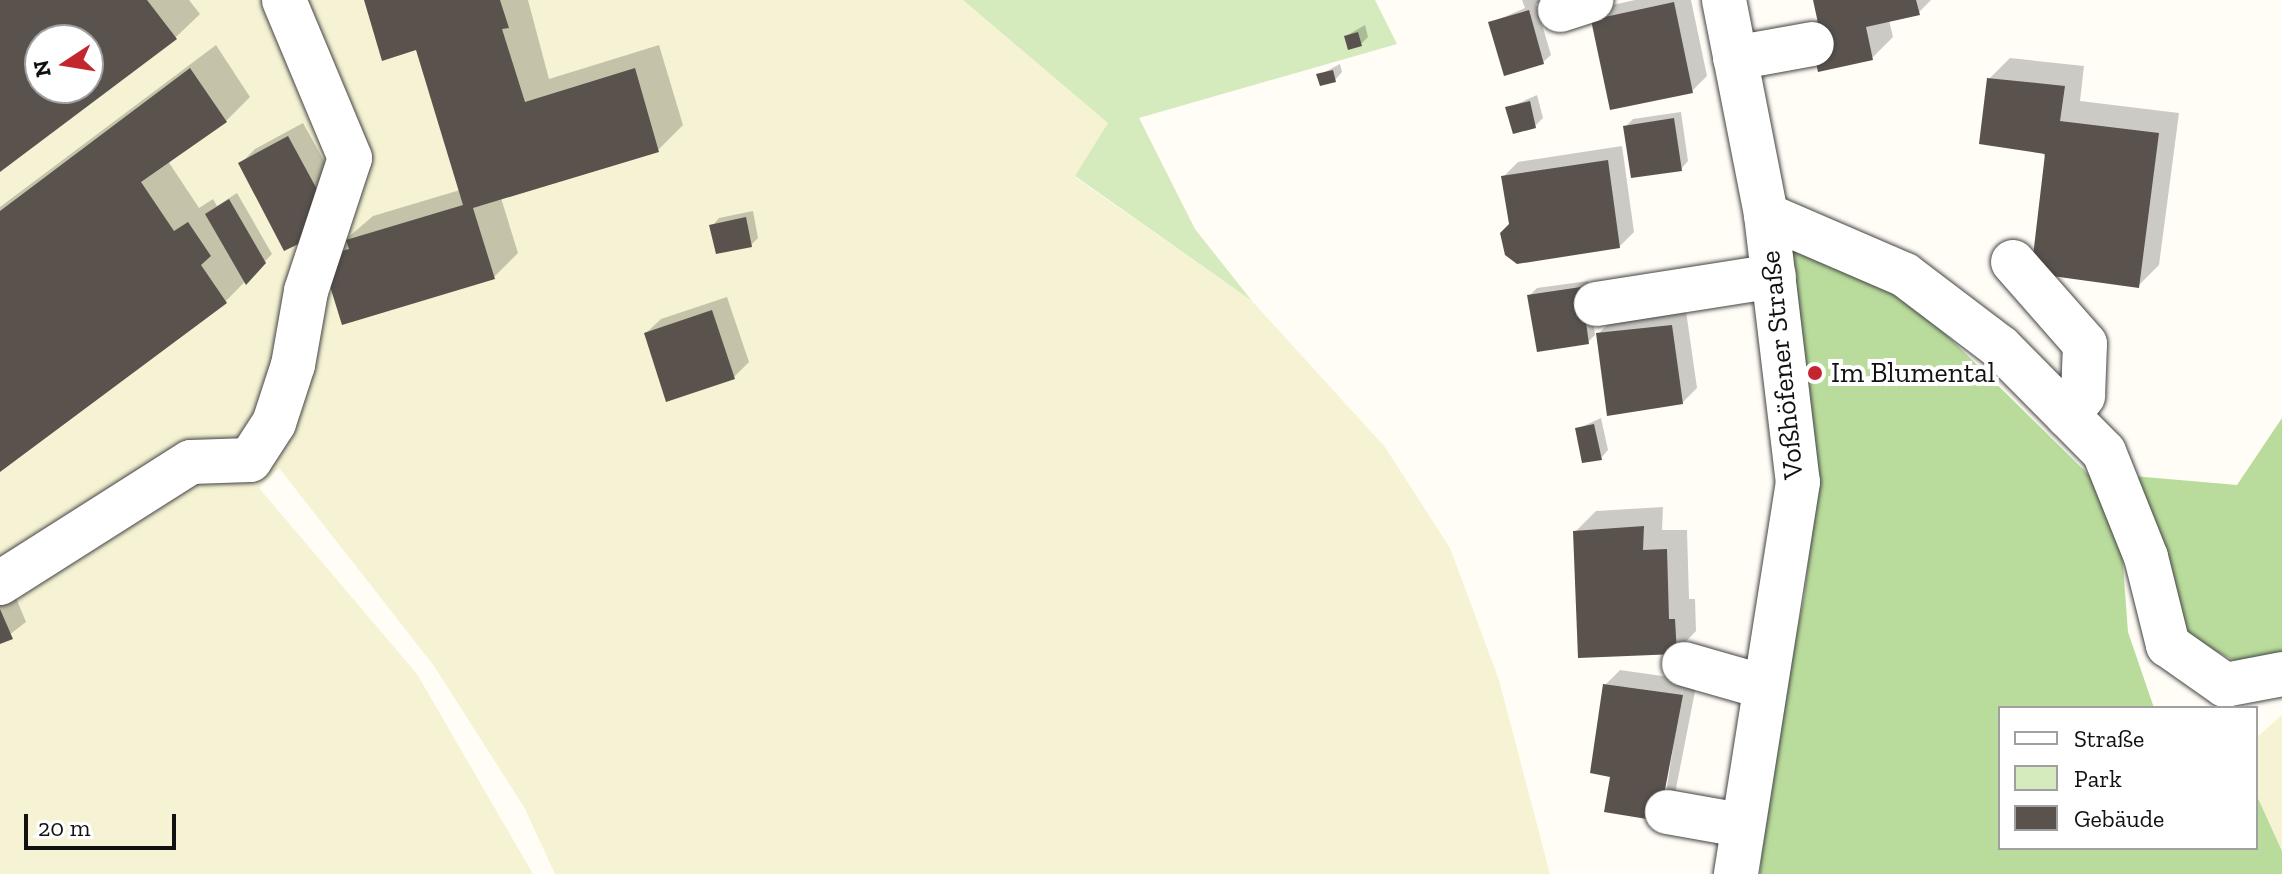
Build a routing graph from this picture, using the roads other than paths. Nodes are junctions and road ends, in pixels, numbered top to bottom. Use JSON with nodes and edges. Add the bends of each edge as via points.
{"nodes":[{"id":1,"x":284,"y":0,"type":"edge"},
{"id":2,"x":1724,"y":0,"type":"edge"},
{"id":3,"x":1812,"y":44,"type":"dead end"},
{"id":4,"x":1735,"y":58,"type":"junction"},
{"id":5,"x":1766,"y":215,"type":"junction"},
{"id":6,"x":2013,"y":262,"type":"dead end"},
{"id":7,"x":1774,"y":276,"type":"junction"},
{"id":8,"x":1596,"y":304,"type":"dead end"},
{"id":9,"x":2068,"y":416,"type":"junction"},
{"id":10,"x":0,"y":583,"type":"edge"},
{"id":11,"x":1684,"y":664,"type":"dead end"},
{"id":12,"x":2282,"y":674,"type":"edge"},
{"id":13,"x":1764,"y":687,"type":"junction"},
{"id":14,"x":1667,"y":812,"type":"dead end"},
{"id":15,"x":1741,"y":825,"type":"junction"},
{"id":16,"x":1736,"y":874,"type":"edge"}],
"edges":[{"from":1,"to":10,"type":"street","via":[[350,158],[306,291],[293,365],[274,423],[250,460],[191,462]]},
{"from":2,"to":4,"type":"street","name":"Voßhöfener Straße"},
{"from":3,"to":4,"type":"street"},
{"from":4,"to":5,"type":"street","name":"Voßhöfener Straße"},
{"from":5,"to":7,"type":"street","name":"Voßhöfener Straße"},
{"from":5,"to":9,"type":"street","via":[[1905,275],[2000,347]]},
{"from":6,"to":9,"type":"street","via":[[2085,344],[2083,396]]},
{"from":7,"to":8,"type":"street"},
{"from":7,"to":13,"type":"street","name":"Voßhöfener Straße","via":[[1798,482]]},
{"from":9,"to":12,"type":"street","via":[[2104,452],[2146,557],[2168,645],[2225,685]]},
{"from":11,"to":13,"type":"street"},
{"from":13,"to":15,"type":"street","name":"Voßhöfener Straße"},
{"from":14,"to":15,"type":"street"},
{"from":15,"to":16,"type":"street","name":"Voßhöfener Straße"}]}
